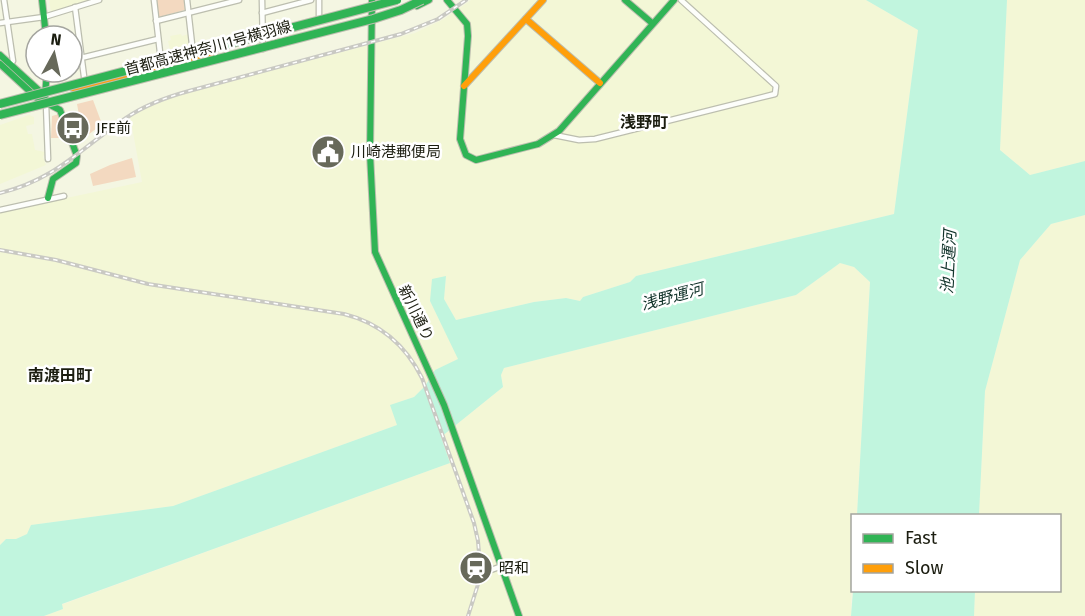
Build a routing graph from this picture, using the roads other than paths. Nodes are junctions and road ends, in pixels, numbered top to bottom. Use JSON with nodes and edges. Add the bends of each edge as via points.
{"nodes":[{"id":1,"x":4,"y":0,"type":"edge"},
{"id":2,"x":42,"y":0,"type":"edge"},
{"id":3,"x":99,"y":0,"type":"edge"},
{"id":4,"x":154,"y":0,"type":"edge"},
{"id":5,"x":187,"y":0,"type":"edge"},
{"id":6,"x":239,"y":0,"type":"edge"},
{"id":7,"x":262,"y":0,"type":"edge"},
{"id":8,"x":311,"y":0,"type":"edge"},
{"id":9,"x":319,"y":0,"type":"edge"},
{"id":10,"x":390,"y":0,"type":"edge"},
{"id":11,"x":397,"y":0,"type":"edge"},
{"id":12,"x":422,"y":0,"type":"edge"},
{"id":13,"x":429,"y":0,"type":"edge"},
{"id":14,"x":447,"y":0,"type":"edge"},
{"id":15,"x":625,"y":0,"type":"edge"},
{"id":16,"x":674,"y":0,"type":"edge"},
{"id":17,"x":681,"y":0,"type":"edge"},
{"id":18,"x":233,"y":1,"type":"edge"},
{"id":19,"x":370,"y":2,"type":"edge"},
{"id":20,"x":538,"y":2,"type":"edge"},
{"id":21,"x":75,"y":7,"type":"junction"},
{"id":22,"x":188,"y":13,"type":"junction"},
{"id":23,"x":262,"y":13,"type":"junction"},
{"id":24,"x":348,"y":14,"type":"junction"},
{"id":25,"x":44,"y":17,"type":"junction"},
{"id":26,"x":319,"y":19,"type":"junction"},
{"id":27,"x":526,"y":20,"type":"junction"},
{"id":28,"x":156,"y":21,"type":"junction"},
{"id":29,"x":8,"y":22,"type":"junction"},
{"id":30,"x":370,"y":22,"type":"junction"},
{"id":31,"x":0,"y":23,"type":"edge"},
{"id":32,"x":652,"y":23,"type":"junction"},
{"id":33,"x":45,"y":24,"type":"edge"},
{"id":34,"x":77,"y":24,"type":"edge"},
{"id":35,"x":347,"y":26,"type":"junction"},
{"id":36,"x":262,"y":34,"type":"junction"},
{"id":37,"x":158,"y":39,"type":"junction"},
{"id":38,"x":263,"y":49,"type":"junction"},
{"id":39,"x":193,"y":53,"type":"junction"},
{"id":40,"x":0,"y":55,"type":"edge"},
{"id":41,"x":213,"y":55,"type":"junction"},
{"id":42,"x":84,"y":57,"type":"edge"},
{"id":43,"x":161,"y":61,"type":"junction"},
{"id":44,"x":0,"y":64,"type":"edge"},
{"id":45,"x":10,"y":65,"type":"junction"},
{"id":46,"x":169,"y":73,"type":"junction"},
{"id":47,"x":84,"y":78,"type":"edge"},
{"id":48,"x":600,"y":83,"type":"junction"},
{"id":49,"x":45,"y":84,"type":"edge"},
{"id":50,"x":85,"y":84,"type":"junction"},
{"id":51,"x":464,"y":86,"type":"junction"},
{"id":52,"x":25,"y":87,"type":"junction"},
{"id":53,"x":68,"y":89,"type":"junction"},
{"id":54,"x":43,"y":99,"type":"junction"},
{"id":55,"x":21,"y":102,"type":"junction"},
{"id":56,"x":0,"y":105,"type":"edge"},
{"id":57,"x":0,"y":116,"type":"edge"},
{"id":58,"x":554,"y":135,"type":"junction"},
{"id":59,"x":48,"y":159,"type":"dead end"},
{"id":60,"x":64,"y":196,"type":"dead end"},
{"id":61,"x":48,"y":198,"type":"junction"},
{"id":62,"x":0,"y":210,"type":"edge"},
{"id":63,"x":502,"y":567,"type":"junction"},
{"id":64,"x":472,"y":578,"type":"dead end"},
{"id":65,"x":519,"y":616,"type":"edge"}],
"edges":[{"from":1,"to":29,"type":"street"},
{"from":2,"to":25,"type":"main road"},
{"from":3,"to":21,"type":"street"},
{"from":4,"to":28,"type":"street"},
{"from":5,"to":22,"type":"street"},
{"from":6,"to":18,"type":"street"},
{"from":7,"to":23,"type":"street"},
{"from":8,"to":23,"type":"street"},
{"from":9,"to":26,"type":"street"},
{"from":10,"to":19,"type":"main road"},
{"from":11,"to":24,"type":"main road","name":"首都高速神奈川1号横羽線","bridge":true},
{"from":12,"to":35,"type":"main road","name":"首都高速神奈川1号横羽線","bridge":true},
{"from":13,"to":30,"type":"main road"},
{"from":14,"to":51,"type":"main road","via":[[467,24]]},
{"from":15,"to":32,"type":"main road"},
{"from":16,"to":32,"type":"main road"},
{"from":17,"to":58,"type":"street","via":[[776,86],[775,94],[596,139],[579,141]]},
{"from":18,"to":22,"type":"street"},
{"from":19,"to":26,"type":"main road"},
{"from":19,"to":30,"type":"main road","name":"新川通り"},
{"from":20,"to":27,"type":"main road"},
{"from":21,"to":25,"type":"street"},
{"from":21,"to":34,"type":"street"},
{"from":22,"to":28,"type":"street"},
{"from":22,"to":39,"type":"street"},
{"from":23,"to":36,"type":"street"},
{"from":24,"to":41,"type":"main road","bridge":true},
{"from":24,"to":56,"type":"main road","name":"首都高速神奈川1号横羽線","bridge":true},
{"from":25,"to":29,"type":"street"},
{"from":25,"to":33,"type":"main road"},
{"from":26,"to":36,"type":"main road"},
{"from":27,"to":48,"type":"main road"},
{"from":27,"to":51,"type":"main road"},
{"from":28,"to":37,"type":"street"},
{"from":29,"to":31,"type":"street"},
{"from":29,"to":45,"type":"street","via":[[13,61]]},
{"from":30,"to":38,"type":"main road"},
{"from":30,"to":63,"type":"main road","name":"新川通り","via":[[372,213],[377,260],[431,374]]},
{"from":32,"to":48,"type":"main road"},
{"from":35,"to":41,"type":"main road","bridge":true},
{"from":35,"to":57,"type":"main road","name":"首都高速神奈川1号横羽線","bridge":true},
{"from":36,"to":38,"type":"street"},
{"from":36,"to":39,"type":"main road"},
{"from":37,"to":42,"type":"street"},
{"from":37,"to":43,"type":"street"},
{"from":38,"to":46,"type":"main road"},
{"from":39,"to":43,"type":"main road"},
{"from":40,"to":45,"type":"main road"},
{"from":41,"to":46,"type":"main road"},
{"from":41,"to":53,"type":"main road"},
{"from":43,"to":50,"type":"main road"},
{"from":44,"to":52,"type":"main road"},
{"from":45,"to":54,"type":"main road"},
{"from":46,"to":54,"type":"main road"},
{"from":47,"to":50,"type":"street"},
{"from":48,"to":58,"type":"main road"},
{"from":49,"to":54,"type":"main road"},
{"from":50,"to":53,"type":"main road"},
{"from":51,"to":58,"type":"main road","via":[[460,139],[468,158],[486,159],[538,144]]},
{"from":52,"to":54,"type":"main road"},
{"from":52,"to":55,"type":"street"},
{"from":53,"to":54,"type":"main road"},
{"from":54,"to":55,"type":"main road"},
{"from":54,"to":57,"type":"main road"},
{"from":54,"to":59,"type":"street"},
{"from":54,"to":61,"type":"main road","via":[[60,110],[77,159],[53,179]]},
{"from":55,"to":56,"type":"main road"},
{"from":60,"to":61,"type":"street"},
{"from":61,"to":62,"type":"street"},
{"from":63,"to":64,"type":"street"},
{"from":63,"to":65,"type":"main road","name":"新川通り"}]}
